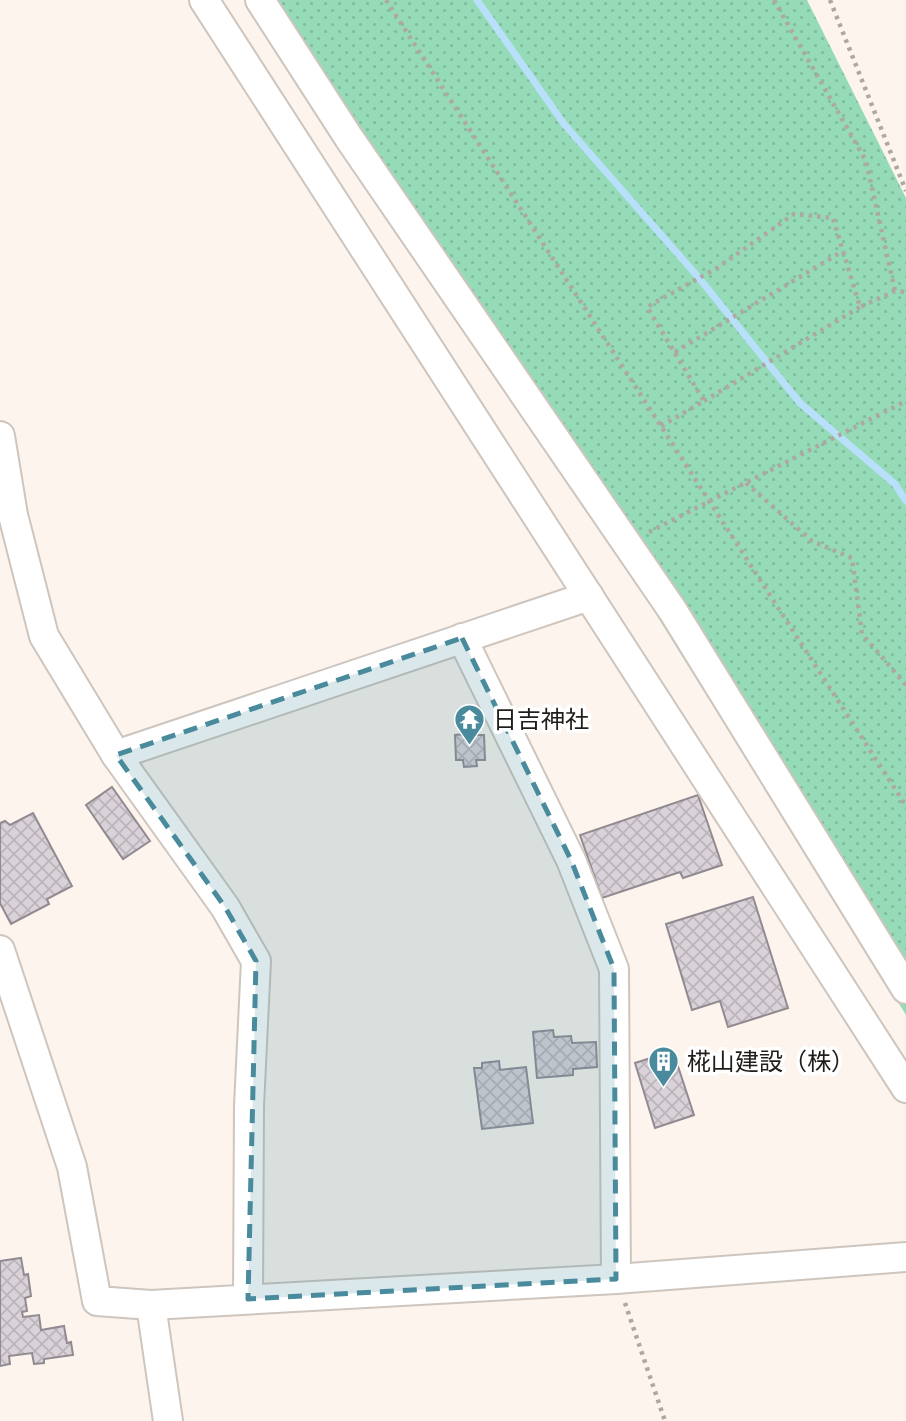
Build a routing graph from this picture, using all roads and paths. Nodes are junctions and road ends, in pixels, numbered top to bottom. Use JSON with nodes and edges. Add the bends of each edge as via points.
{"nodes":[{"id":1,"x":204,"y":0,"type":"edge"},
{"id":2,"x":260,"y":0,"type":"edge"},
{"id":3,"x":386,"y":0,"type":"edge"},
{"id":4,"x":774,"y":0,"type":"edge"},
{"id":5,"x":830,"y":0,"type":"edge"},
{"id":6,"x":906,"y":191,"type":"edge"},
{"id":7,"x":843,"y":251,"type":"junction"},
{"id":8,"x":895,"y":291,"type":"junction"},
{"id":9,"x":906,"y":292,"type":"edge"},
{"id":10,"x":860,"y":307,"type":"junction"},
{"id":11,"x":675,"y":352,"type":"junction"},
{"id":12,"x":704,"y":401,"type":"junction"},
{"id":13,"x":906,"y":401,"type":"edge"},
{"id":14,"x":661,"y":426,"type":"junction"},
{"id":15,"x":0,"y":436,"type":"edge"},
{"id":16,"x":746,"y":483,"type":"junction"},
{"id":17,"x":627,"y":544,"type":"junction"},
{"id":18,"x":589,"y":596,"type":"junction"},
{"id":19,"x":462,"y":638,"type":"junction"},
{"id":20,"x":906,"y":685,"type":"edge"},
{"id":21,"x":116,"y":755,"type":"junction"},
{"id":22,"x":906,"y":806,"type":"edge"},
{"id":23,"x":0,"y":950,"type":"edge"},
{"id":24,"x":906,"y":989,"type":"edge"},
{"id":25,"x":906,"y":1088,"type":"edge"},
{"id":26,"x":906,"y":1257,"type":"edge"},
{"id":27,"x":616,"y":1279,"type":"junction"},
{"id":28,"x":248,"y":1299,"type":"junction"},
{"id":29,"x":151,"y":1305,"type":"junction"},
{"id":30,"x":168,"y":1421,"type":"edge"},
{"id":31,"x":665,"y":1421,"type":"edge"}],
"edges":[{"from":1,"to":18,"type":"street"},
{"from":2,"to":17,"type":"street"},
{"from":3,"to":14,"type":"path"},
{"from":4,"to":8,"type":"path","via":[[866,161]]},
{"from":5,"to":6,"type":"path"},
{"from":7,"to":10,"type":"path"},
{"from":7,"to":11,"type":"path"},
{"from":7,"to":11,"type":"path","via":[[833,218],[794,214],[717,268],[647,307]]},
{"from":8,"to":9,"type":"path"},
{"from":8,"to":10,"type":"path"},
{"from":10,"to":12,"type":"path"},
{"from":11,"to":12,"type":"path"},
{"from":12,"to":14,"type":"path"},
{"from":13,"to":16,"type":"path"},
{"from":14,"to":22,"type":"path"},
{"from":15,"to":21,"type":"street","via":[[13,515],[44,636]]},
{"from":16,"to":17,"type":"path"},
{"from":16,"to":20,"type":"path","via":[[812,541],[852,558],[862,634]]},
{"from":17,"to":24,"type":"street"},
{"from":18,"to":19,"type":"street"},
{"from":18,"to":25,"type":"street"},
{"from":19,"to":21,"type":"street"},
{"from":19,"to":27,"type":"street","via":[[571,860],[614,969]]},
{"from":21,"to":28,"type":"street","via":[[225,906],[256,961],[248,1106]]},
{"from":23,"to":29,"type":"street","via":[[72,1167],[97,1301]]},
{"from":26,"to":27,"type":"street"},
{"from":27,"to":28,"type":"street"},
{"from":27,"to":31,"type":"path"},
{"from":28,"to":29,"type":"street"},
{"from":29,"to":30,"type":"street"}]}
